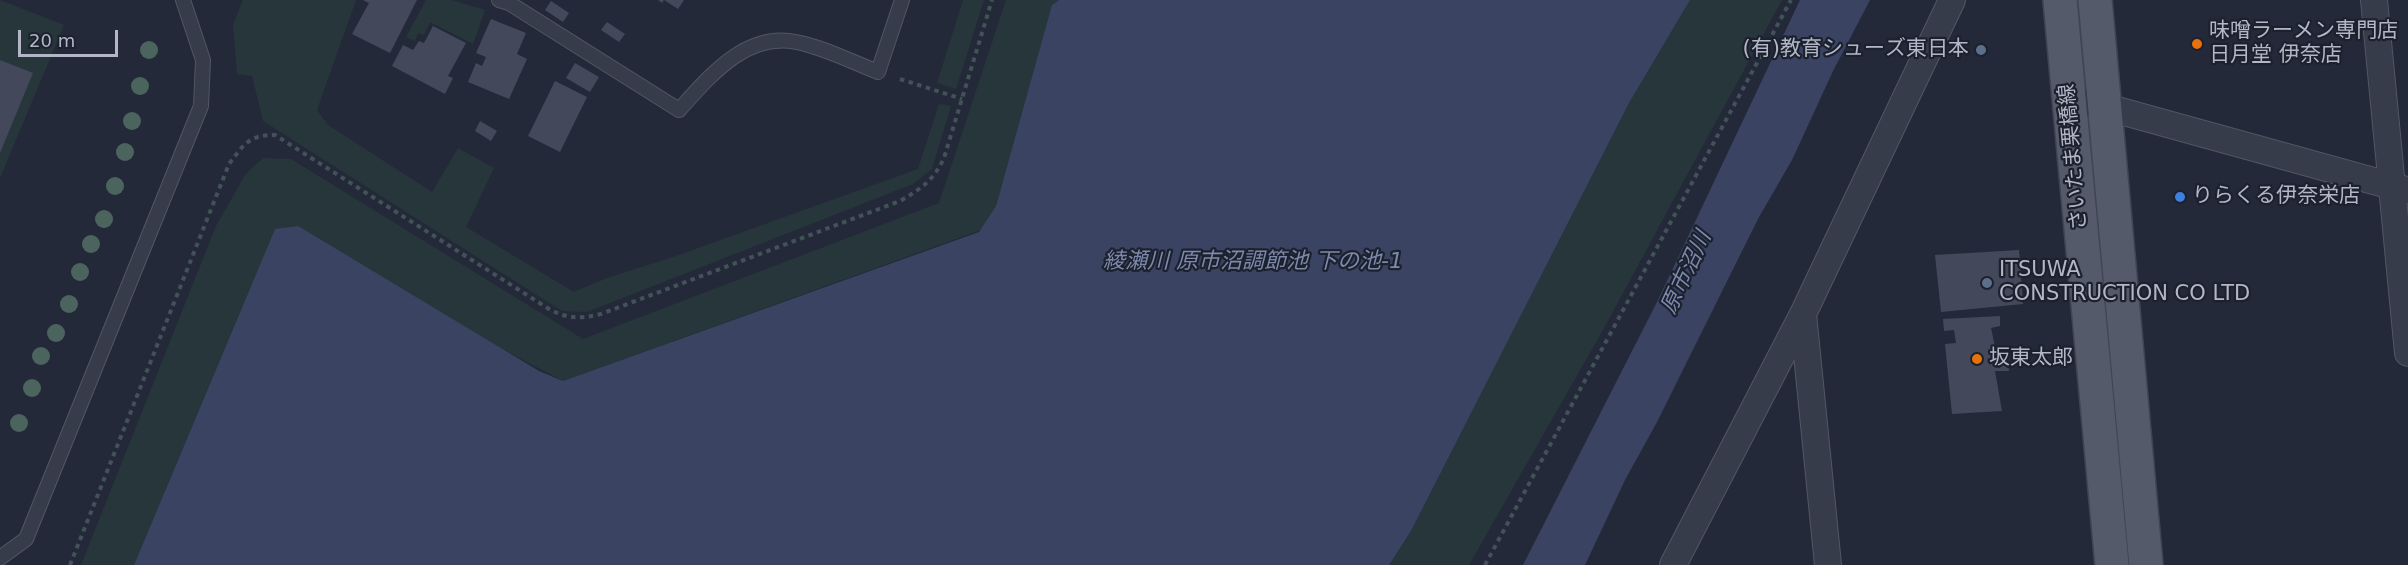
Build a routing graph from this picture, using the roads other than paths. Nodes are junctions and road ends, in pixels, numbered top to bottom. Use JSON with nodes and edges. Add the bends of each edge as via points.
{"nodes":[{"id":1,"x":183,"y":0,"type":"edge"},
{"id":2,"x":499,"y":0,"type":"edge"},
{"id":3,"x":902,"y":0,"type":"edge"},
{"id":4,"x":1952,"y":0,"type":"edge"},
{"id":5,"x":2060,"y":0,"type":"edge"},
{"id":6,"x":2095,"y":0,"type":"edge"},
{"id":7,"x":2374,"y":0,"type":"edge"},
{"id":8,"x":2068,"y":96,"type":"junction"},
{"id":9,"x":2104,"y":107,"type":"junction"},
{"id":10,"x":2400,"y":188,"type":"edge"},
{"id":11,"x":1803,"y":314,"type":"junction"},
{"id":12,"x":2408,"y":354,"type":"edge"},
{"id":13,"x":0,"y":558,"type":"edge"},
{"id":14,"x":1673,"y":565,"type":"edge"},
{"id":15,"x":1828,"y":565,"type":"edge"},
{"id":16,"x":2112,"y":565,"type":"edge"},
{"id":17,"x":2146,"y":565,"type":"edge"}],
"edges":[{"from":1,"to":13,"type":"lane","via":[[203,60],[201,106],[26,539]]},
{"from":2,"to":3,"type":"lane","via":[[679,110],[716,68],[757,43],[795,42],[878,72]]},
{"from":4,"to":11,"type":"street"},
{"from":5,"to":8,"type":"main road","name":"さいたま栗橋線"},
{"from":6,"to":9,"type":"main road","name":"さいたま栗橋線"},
{"from":7,"to":10,"type":"street"},
{"from":8,"to":9,"type":"street"},
{"from":8,"to":16,"type":"main road","name":"さいたま栗橋線"},
{"from":9,"to":10,"type":"street"},
{"from":9,"to":17,"type":"main road","name":"さいたま栗橋線"},
{"from":10,"to":12,"type":"street"},
{"from":11,"to":14,"type":"street"},
{"from":11,"to":15,"type":"street"}]}
